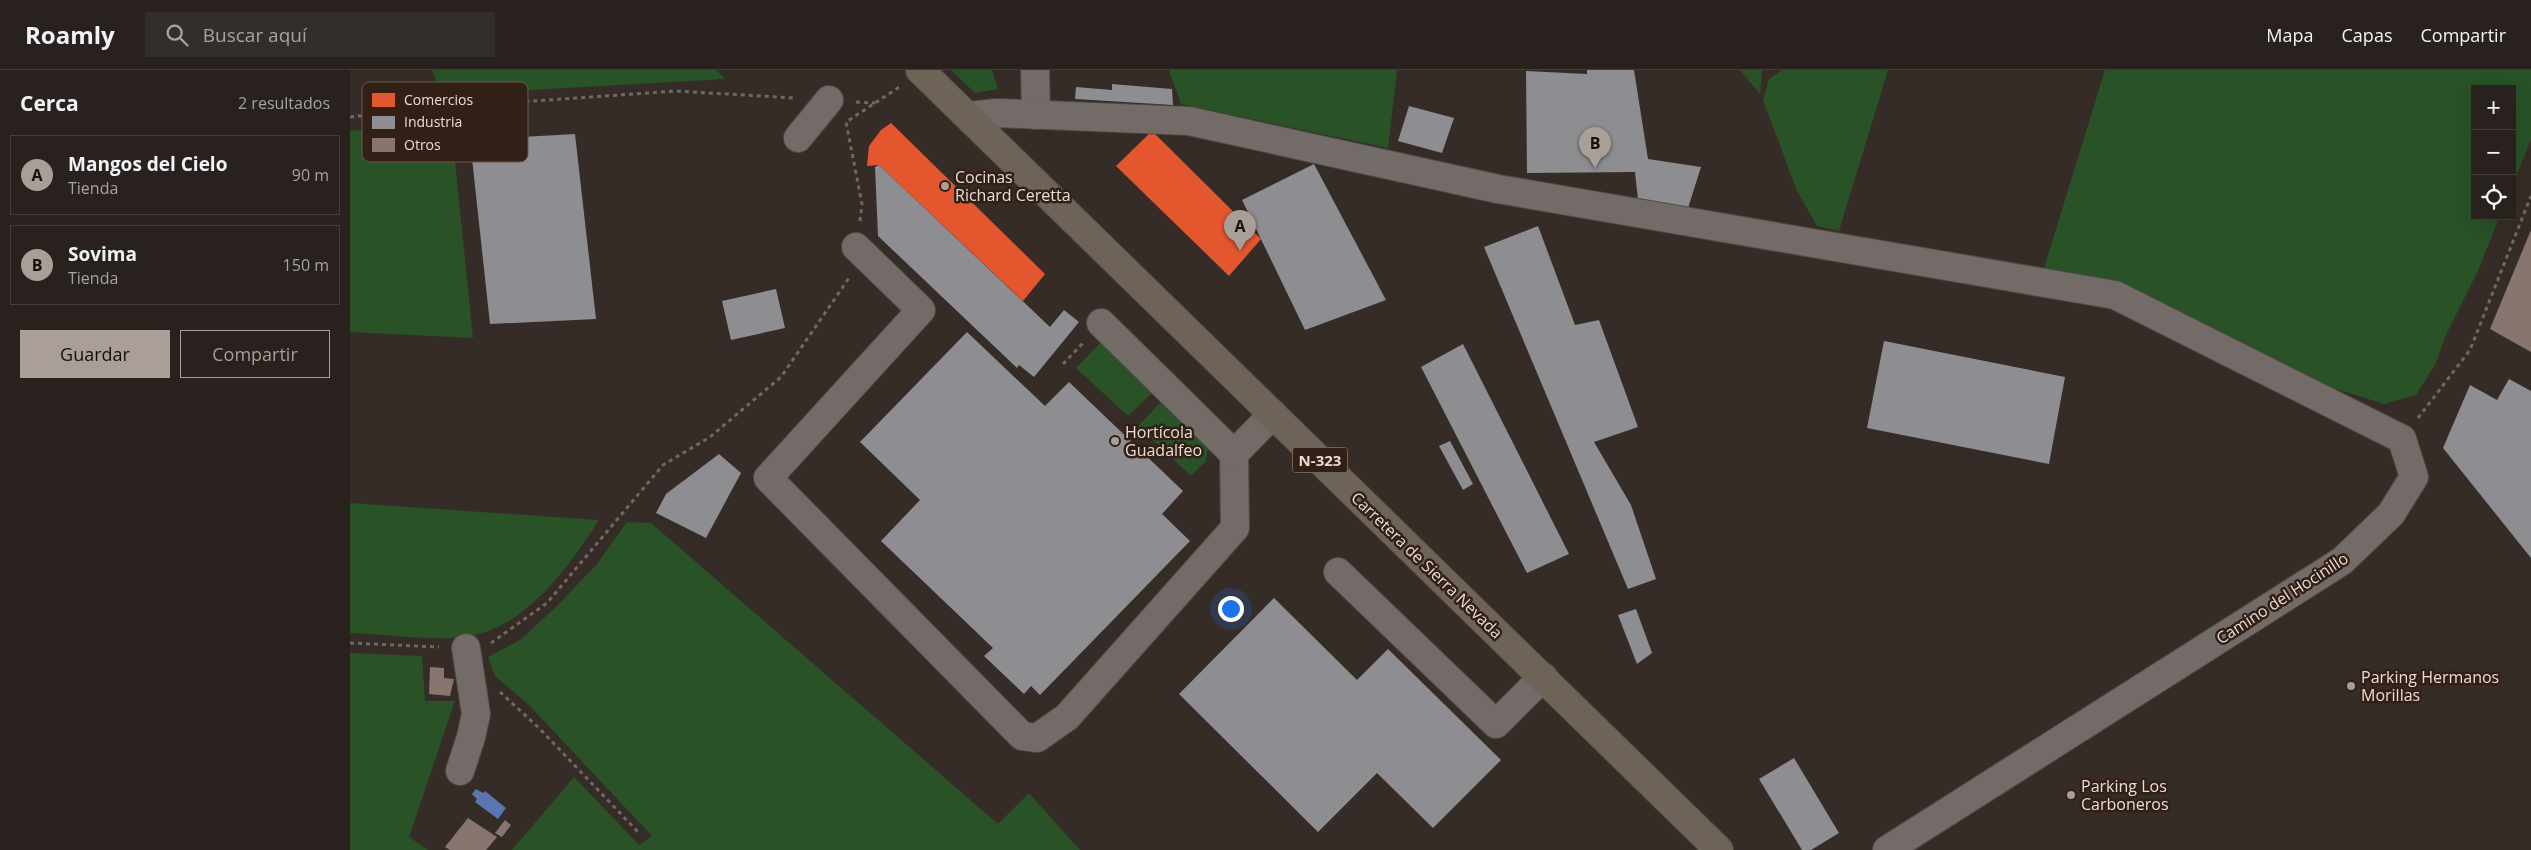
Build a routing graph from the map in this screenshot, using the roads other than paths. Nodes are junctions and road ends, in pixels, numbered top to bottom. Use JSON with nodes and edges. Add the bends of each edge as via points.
{"nodes":[{"id":1,"x":1035,"y":70,"type":"edge"},
{"id":2,"x":921,"y":71,"type":"edge"},
{"id":3,"x":829,"y":100,"type":"road end"},
{"id":4,"x":1036,"y":115,"type":"junction"},
{"id":5,"x":969,"y":116,"type":"junction"},
{"id":6,"x":798,"y":138,"type":"dead end"},
{"id":7,"x":856,"y":247,"type":"road end"},
{"id":8,"x":1101,"y":323,"type":"dead end"},
{"id":9,"x":1273,"y":414,"type":"junction"},
{"id":10,"x":1234,"y":454,"type":"junction"},
{"id":11,"x":1338,"y":572,"type":"dead end"},
{"id":12,"x":467,"y":659,"type":"road end"},
{"id":13,"x":1543,"y":677,"type":"junction"},
{"id":14,"x":460,"y":771,"type":"dead end"},
{"id":15,"x":1720,"y":850,"type":"edge"},
{"id":16,"x":1887,"y":850,"type":"edge"}],
"edges":[{"from":1,"to":4,"type":"street"},
{"from":2,"to":5,"type":"highway","name":"Carretera de Sierra Nevada","number":"N-323"},
{"from":3,"to":6,"type":"street"},
{"from":4,"to":5,"type":"street","via":[[997,113]]},
{"from":4,"to":16,"type":"street","name":"Camino del Hocinillo","via":[[1189,121],[1498,189],[2115,295],[2402,439],[2414,477],[2391,514],[2342,561]]},
{"from":5,"to":9,"type":"highway","name":"Carretera de Sierra Nevada","number":"N-323"},
{"from":7,"to":10,"type":"street","via":[[921,310],[768,478],[1022,736],[1037,738],[1067,717],[1235,528]]},
{"from":8,"to":10,"type":"street"},
{"from":9,"to":10,"type":"street"},
{"from":9,"to":13,"type":"highway","name":"Carretera de Sierra Nevada","number":"N-323"},
{"from":11,"to":13,"type":"street","via":[[1496,724]]},
{"from":12,"to":14,"type":"street","via":[[476,714]]},
{"from":13,"to":15,"type":"highway","name":"Carretera de Sierra Nevada","number":"N-323"}]}
